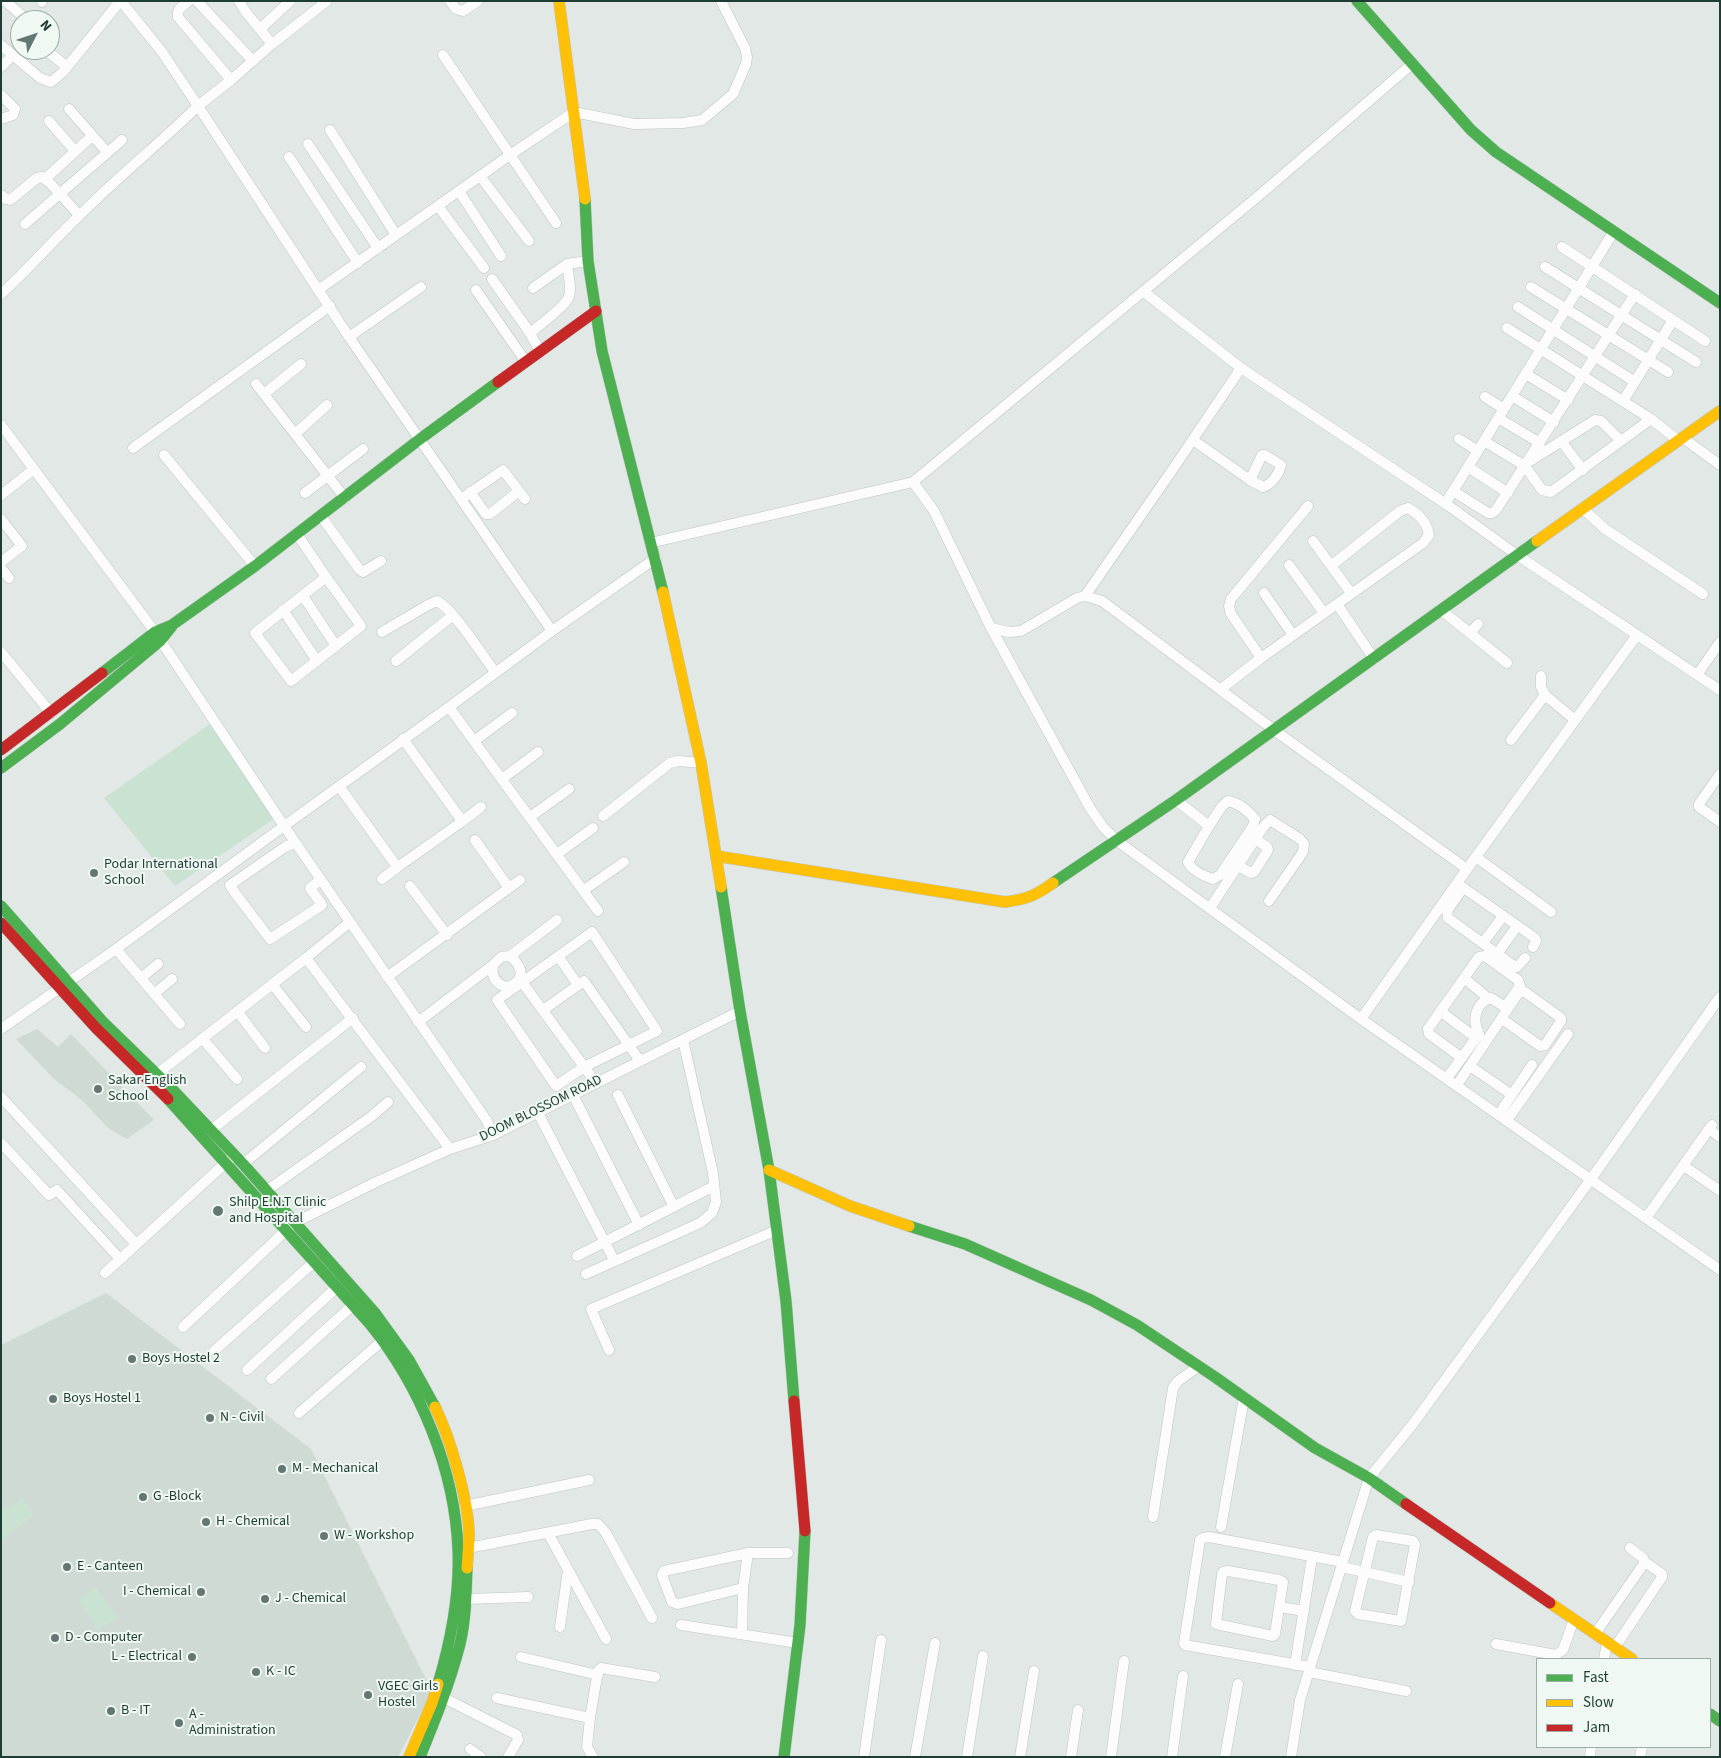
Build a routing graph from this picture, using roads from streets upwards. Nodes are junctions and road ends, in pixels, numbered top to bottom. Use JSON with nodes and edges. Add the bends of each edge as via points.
{"nodes":[{"id":1,"x":5,"y":1,"type":"edge"},
{"id":2,"x":121,"y":1,"type":"edge"},
{"id":3,"x":189,"y":1,"type":"edge"},
{"id":4,"x":197,"y":1,"type":"edge"},
{"id":5,"x":240,"y":1,"type":"edge"},
{"id":6,"x":290,"y":1,"type":"edge"},
{"id":7,"x":327,"y":1,"type":"edge"},
{"id":8,"x":450,"y":1,"type":"edge"},
{"id":9,"x":478,"y":1,"type":"edge"},
{"id":10,"x":558,"y":1,"type":"edge"},
{"id":11,"x":721,"y":1,"type":"edge"},
{"id":12,"x":1357,"y":1,"type":"edge"},
{"id":13,"x":15,"y":10,"type":"edge"},
{"id":14,"x":260,"y":29,"type":"junction"},
{"id":15,"x":272,"y":44,"type":"junction"},
{"id":16,"x":443,"y":55,"type":"dead end"},
{"id":17,"x":10,"y":58,"type":"edge"},
{"id":18,"x":19,"y":60,"type":"edge"},
{"id":19,"x":58,"y":60,"type":"edge"},
{"id":20,"x":252,"y":61,"type":"junction"},
{"id":21,"x":1412,"y":64,"type":"junction"},
{"id":22,"x":1,"y":67,"type":"edge"},
{"id":23,"x":67,"y":67,"type":"junction"},
{"id":24,"x":231,"y":80,"type":"junction"},
{"id":25,"x":1,"y":95,"type":"edge"},
{"id":26,"x":198,"y":106,"type":"junction"},
{"id":27,"x":69,"y":109,"type":"dead end"},
{"id":28,"x":574,"y":112,"type":"junction"},
{"id":29,"x":1,"y":120,"type":"edge"},
{"id":30,"x":49,"y":122,"type":"dead end"},
{"id":31,"x":330,"y":130,"type":"dead end"},
{"id":32,"x":92,"y":136,"type":"junction"},
{"id":33,"x":122,"y":140,"type":"dead end"},
{"id":34,"x":308,"y":144,"type":"dead end"},
{"id":35,"x":75,"y":151,"type":"junction"},
{"id":36,"x":107,"y":152,"type":"junction"},
{"id":37,"x":510,"y":154,"type":"junction"},
{"id":38,"x":290,"y":157,"type":"dead end"},
{"id":39,"x":480,"y":176,"type":"junction"},
{"id":40,"x":45,"y":179,"type":"junction"},
{"id":41,"x":459,"y":191,"type":"junction"},
{"id":42,"x":1,"y":194,"type":"edge"},
{"id":43,"x":60,"y":194,"type":"junction"},
{"id":44,"x":438,"y":206,"type":"junction"},
{"id":45,"x":79,"y":215,"type":"junction"},
{"id":46,"x":556,"y":223,"type":"dead end"},
{"id":47,"x":25,"y":224,"type":"dead end"},
{"id":48,"x":1614,"y":232,"type":"junction"},
{"id":49,"x":396,"y":235,"type":"junction"},
{"id":50,"x":529,"y":241,"type":"dead end"},
{"id":51,"x":1562,"y":246,"type":"dead end"},
{"id":52,"x":378,"y":248,"type":"junction"},
{"id":53,"x":501,"y":256,"type":"dead end"},
{"id":54,"x":588,"y":261,"type":"junction"},
{"id":55,"x":358,"y":263,"type":"junction"},
{"id":56,"x":567,"y":264,"type":"junction"},
{"id":57,"x":1545,"y":266,"type":"dead end"},
{"id":58,"x":1592,"y":267,"type":"junction"},
{"id":59,"x":484,"y":268,"type":"dead end"},
{"id":60,"x":492,"y":278,"type":"dead end"},
{"id":61,"x":422,"y":287,"type":"dead end"},
{"id":62,"x":533,"y":288,"type":"dead end"},
{"id":63,"x":1531,"y":288,"type":"dead end"},
{"id":64,"x":1579,"y":288,"type":"junction"},
{"id":65,"x":318,"y":290,"type":"junction"},
{"id":66,"x":476,"y":290,"type":"dead end"},
{"id":67,"x":1144,"y":292,"type":"junction"},
{"id":68,"x":1,"y":294,"type":"edge"},
{"id":69,"x":1635,"y":294,"type":"junction"},
{"id":70,"x":1720,"y":303,"type":"edge"},
{"id":71,"x":330,"y":306,"type":"junction"},
{"id":72,"x":1518,"y":307,"type":"dead end"},
{"id":73,"x":1566,"y":308,"type":"junction"},
{"id":74,"x":596,"y":311,"type":"junction"},
{"id":75,"x":1622,"y":315,"type":"junction"},
{"id":76,"x":1673,"y":320,"type":"junction"},
{"id":77,"x":1507,"y":328,"type":"dead end"},
{"id":78,"x":1553,"y":330,"type":"junction"},
{"id":79,"x":530,"y":333,"type":"junction"},
{"id":80,"x":1609,"y":336,"type":"junction"},
{"id":81,"x":349,"y":337,"type":"junction"},
{"id":82,"x":1661,"y":340,"type":"junction"},
{"id":83,"x":1705,"y":341,"type":"dead end"},
{"id":84,"x":1541,"y":349,"type":"junction"},
{"id":85,"x":540,"y":351,"type":"junction"},
{"id":86,"x":1596,"y":357,"type":"junction"},
{"id":87,"x":1648,"y":360,"type":"junction"},
{"id":88,"x":526,"y":362,"type":"junction"},
{"id":89,"x":1696,"y":362,"type":"dead end"},
{"id":90,"x":301,"y":364,"type":"dead end"},
{"id":91,"x":1241,"y":368,"type":"junction"},
{"id":92,"x":1668,"y":372,"type":"dead end"},
{"id":93,"x":1526,"y":374,"type":"junction"},
{"id":94,"x":1584,"y":376,"type":"junction"},
{"id":95,"x":1635,"y":382,"type":"junction"},
{"id":96,"x":256,"y":384,"type":"dead end"},
{"id":97,"x":264,"y":394,"type":"junction"},
{"id":98,"x":1512,"y":396,"type":"junction"},
{"id":99,"x":1485,"y":397,"type":"dead end"},
{"id":100,"x":1568,"y":400,"type":"junction"},
{"id":101,"x":1623,"y":401,"type":"junction"},
{"id":102,"x":327,"y":405,"type":"dead end"},
{"id":103,"x":1720,"y":411,"type":"edge"},
{"id":104,"x":1501,"y":414,"type":"junction"},
{"id":105,"x":1651,"y":419,"type":"junction"},
{"id":106,"x":1554,"y":422,"type":"junction"},
{"id":107,"x":1,"y":425,"type":"edge"},
{"id":108,"x":295,"y":434,"type":"junction"},
{"id":109,"x":420,"y":439,"type":"junction"},
{"id":110,"x":1459,"y":439,"type":"dead end"},
{"id":111,"x":1193,"y":440,"type":"junction"},
{"id":112,"x":1484,"y":440,"type":"junction"},
{"id":113,"x":1681,"y":440,"type":"junction"},
{"id":114,"x":1561,"y":441,"type":"junction"},
{"id":115,"x":1621,"y":441,"type":"junction"},
{"id":116,"x":1540,"y":444,"type":"junction"},
{"id":117,"x":133,"y":448,"type":"dead end"},
{"id":118,"x":363,"y":449,"type":"dead end"},
{"id":119,"x":1478,"y":451,"type":"junction"},
{"id":120,"x":164,"y":455,"type":"dead end"},
{"id":121,"x":1526,"y":464,"type":"junction"},
{"id":122,"x":1720,"y":465,"type":"edge"},
{"id":123,"x":1468,"y":467,"type":"junction"},
{"id":124,"x":34,"y":469,"type":"junction"},
{"id":125,"x":1583,"y":470,"type":"junction"},
{"id":126,"x":328,"y":476,"type":"junction"},
{"id":127,"x":1250,"y":480,"type":"dead end"},
{"id":128,"x":913,"y":482,"type":"junction"},
{"id":129,"x":1453,"y":491,"type":"junction"},
{"id":130,"x":470,"y":492,"type":"junction"},
{"id":131,"x":1508,"y":492,"type":"junction"},
{"id":132,"x":305,"y":493,"type":"dead end"},
{"id":133,"x":1,"y":495,"type":"edge"},
{"id":134,"x":345,"y":498,"type":"junction"},
{"id":135,"x":461,"y":499,"type":"junction"},
{"id":136,"x":1445,"y":504,"type":"junction"},
{"id":137,"x":1308,"y":506,"type":"dead end"},
{"id":138,"x":1582,"y":508,"type":"junction"},
{"id":139,"x":321,"y":516,"type":"junction"},
{"id":140,"x":1,"y":519,"type":"edge"},
{"id":141,"x":297,"y":534,"type":"junction"},
{"id":142,"x":1313,"y":541,"type":"dead end"},
{"id":143,"x":650,"y":543,"type":"junction"},
{"id":144,"x":1517,"y":555,"type":"junction"},
{"id":145,"x":656,"y":558,"type":"junction"},
{"id":146,"x":381,"y":561,"type":"dead end"},
{"id":147,"x":1,"y":562,"type":"edge"},
{"id":148,"x":1289,"y":565,"type":"dead end"},
{"id":149,"x":255,"y":566,"type":"junction"},
{"id":150,"x":1332,"y":566,"type":"junction"},
{"id":151,"x":1,"y":568,"type":"edge"},
{"id":152,"x":326,"y":577,"type":"junction"},
{"id":153,"x":9,"y":578,"type":"dead end"},
{"id":154,"x":1264,"y":592,"type":"dead end"},
{"id":155,"x":1351,"y":593,"type":"junction"},
{"id":156,"x":1703,"y":594,"type":"dead end"},
{"id":157,"x":303,"y":596,"type":"junction"},
{"id":158,"x":1085,"y":596,"type":"junction"},
{"id":159,"x":1337,"y":604,"type":"junction"},
{"id":160,"x":283,"y":610,"type":"junction"},
{"id":161,"x":1442,"y":610,"type":"junction"},
{"id":162,"x":1324,"y":613,"type":"junction"},
{"id":163,"x":453,"y":615,"type":"junction"},
{"id":164,"x":1478,"y":624,"type":"dead end"},
{"id":165,"x":991,"y":628,"type":"junction"},
{"id":166,"x":552,"y":631,"type":"junction"},
{"id":167,"x":382,"y":632,"type":"dead end"},
{"id":168,"x":1470,"y":633,"type":"junction"},
{"id":169,"x":1293,"y":635,"type":"junction"},
{"id":170,"x":1637,"y":635,"type":"junction"},
{"id":171,"x":158,"y":637,"type":"junction"},
{"id":172,"x":1720,"y":642,"type":"edge"},
{"id":173,"x":336,"y":646,"type":"junction"},
{"id":174,"x":1,"y":652,"type":"edge"},
{"id":175,"x":1261,"y":658,"type":"junction"},
{"id":176,"x":1374,"y":659,"type":"junction"},
{"id":177,"x":317,"y":661,"type":"junction"},
{"id":178,"x":396,"y":661,"type":"dead end"},
{"id":179,"x":1507,"y":663,"type":"dead end"},
{"id":180,"x":495,"y":672,"type":"junction"},
{"id":181,"x":1697,"y":675,"type":"junction"},
{"id":182,"x":1542,"y":676,"type":"dead end"},
{"id":183,"x":1221,"y":689,"type":"junction"},
{"id":184,"x":1720,"y":690,"type":"edge"},
{"id":185,"x":1545,"y":695,"type":"junction"},
{"id":186,"x":450,"y":707,"type":"junction"},
{"id":187,"x":51,"y":713,"type":"junction"},
{"id":188,"x":512,"y":713,"type":"dead end"},
{"id":189,"x":1575,"y":720,"type":"junction"},
{"id":190,"x":1274,"y":730,"type":"junction"},
{"id":191,"x":404,"y":740,"type":"junction"},
{"id":192,"x":1511,"y":740,"type":"dead end"},
{"id":193,"x":474,"y":741,"type":"junction"},
{"id":194,"x":1,"y":750,"type":"edge"},
{"id":195,"x":538,"y":752,"type":"dead end"},
{"id":196,"x":701,"y":763,"type":"junction"},
{"id":197,"x":1,"y":768,"type":"edge"},
{"id":198,"x":502,"y":779,"type":"junction"},
{"id":199,"x":1718,"y":781,"type":"edge"},
{"id":200,"x":338,"y":786,"type":"junction"},
{"id":201,"x":568,"y":788,"type":"dead end"},
{"id":202,"x":1176,"y":800,"type":"junction"},
{"id":203,"x":481,"y":807,"type":"dead end"},
{"id":204,"x":603,"y":816,"type":"dead end"},
{"id":205,"x":530,"y":817,"type":"junction"},
{"id":206,"x":1720,"y":822,"type":"edge"},
{"id":207,"x":460,"y":823,"type":"junction"},
{"id":208,"x":284,"y":826,"type":"junction"},
{"id":209,"x":1209,"y":826,"type":"junction"},
{"id":210,"x":593,"y":828,"type":"dead end"},
{"id":211,"x":1255,"y":839,"type":"junction"},
{"id":212,"x":475,"y":840,"type":"dead end"},
{"id":213,"x":1116,"y":840,"type":"junction"},
{"id":214,"x":295,"y":843,"type":"junction"},
{"id":215,"x":557,"y":854,"type":"junction"},
{"id":216,"x":716,"y":856,"type":"junction"},
{"id":217,"x":1476,"y":857,"type":"junction"},
{"id":218,"x":624,"y":862,"type":"dead end"},
{"id":219,"x":399,"y":866,"type":"junction"},
{"id":220,"x":1238,"y":866,"type":"junction"},
{"id":221,"x":1467,"y":869,"type":"junction"},
{"id":222,"x":382,"y":879,"type":"dead end"},
{"id":223,"x":320,"y":880,"type":"junction"},
{"id":224,"x":520,"y":880,"type":"dead end"},
{"id":225,"x":410,"y":886,"type":"dead end"},
{"id":226,"x":1460,"y":886,"type":"junction"},
{"id":227,"x":509,"y":888,"type":"junction"},
{"id":228,"x":584,"y":890,"type":"junction"},
{"id":229,"x":1269,"y":901,"type":"dead end"},
{"id":230,"x":1,"y":906,"type":"edge"},
{"id":231,"x":1210,"y":908,"type":"junction"},
{"id":232,"x":598,"y":911,"type":"dead end"},
{"id":233,"x":1551,"y":912,"type":"dead end"},
{"id":234,"x":1503,"y":916,"type":"junction"},
{"id":235,"x":557,"y":920,"type":"dead end"},
{"id":236,"x":350,"y":922,"type":"junction"},
{"id":237,"x":1,"y":923,"type":"edge"},
{"id":238,"x":1517,"y":926,"type":"junction"},
{"id":239,"x":447,"y":934,"type":"junction"},
{"id":240,"x":1483,"y":943,"type":"junction"},
{"id":241,"x":1533,"y":947,"type":"dead end"},
{"id":242,"x":116,"y":949,"type":"junction"},
{"id":243,"x":1497,"y":954,"type":"junction"},
{"id":244,"x":510,"y":956,"type":"junction"},
{"id":245,"x":558,"y":956,"type":"junction"},
{"id":246,"x":306,"y":958,"type":"junction"},
{"id":247,"x":1526,"y":958,"type":"dead end"},
{"id":248,"x":158,"y":964,"type":"dead end"},
{"id":249,"x":493,"y":965,"type":"junction"},
{"id":250,"x":387,"y":977,"type":"junction"},
{"id":251,"x":141,"y":978,"type":"junction"},
{"id":252,"x":1464,"y":978,"type":"junction"},
{"id":253,"x":172,"y":979,"type":"dead end"},
{"id":254,"x":522,"y":982,"type":"junction"},
{"id":255,"x":272,"y":984,"type":"junction"},
{"id":256,"x":65,"y":985,"type":"junction"},
{"id":257,"x":578,"y":985,"type":"junction"},
{"id":258,"x":154,"y":994,"type":"junction"},
{"id":259,"x":1720,"y":997,"type":"edge"},
{"id":260,"x":1489,"y":998,"type":"junction"},
{"id":261,"x":543,"y":1010,"type":"junction"},
{"id":262,"x":237,"y":1011,"type":"junction"},
{"id":263,"x":740,"y":1011,"type":"junction"},
{"id":264,"x":1440,"y":1011,"type":"junction"},
{"id":265,"x":353,"y":1018,"type":"junction"},
{"id":266,"x":1361,"y":1019,"type":"junction"},
{"id":267,"x":1502,"y":1019,"type":"junction"},
{"id":268,"x":418,"y":1022,"type":"junction"},
{"id":269,"x":180,"y":1024,"type":"dead end"},
{"id":270,"x":3,"y":1025,"type":"edge"},
{"id":271,"x":306,"y":1027,"type":"dead end"},
{"id":272,"x":1568,"y":1034,"type":"dead end"},
{"id":273,"x":202,"y":1038,"type":"junction"},
{"id":274,"x":1476,"y":1038,"type":"junction"},
{"id":275,"x":683,"y":1040,"type":"junction"},
{"id":276,"x":629,"y":1045,"type":"junction"},
{"id":277,"x":265,"y":1048,"type":"dead end"},
{"id":278,"x":1462,"y":1058,"type":"junction"},
{"id":279,"x":640,"y":1061,"type":"junction"},
{"id":280,"x":1532,"y":1065,"type":"dead end"},
{"id":281,"x":1470,"y":1066,"type":"junction"},
{"id":282,"x":361,"y":1067,"type":"dead end"},
{"id":283,"x":584,"y":1067,"type":"junction"},
{"id":284,"x":154,"y":1078,"type":"junction"},
{"id":285,"x":1447,"y":1078,"type":"junction"},
{"id":286,"x":237,"y":1079,"type":"dead end"},
{"id":287,"x":596,"y":1083,"type":"junction"},
{"id":288,"x":1457,"y":1085,"type":"junction"},
{"id":289,"x":573,"y":1095,"type":"junction"},
{"id":290,"x":1512,"y":1095,"type":"junction"},
{"id":291,"x":618,"y":1096,"type":"dead end"},
{"id":292,"x":1,"y":1097,"type":"edge"},
{"id":293,"x":388,"y":1102,"type":"dead end"},
{"id":294,"x":538,"y":1113,"type":"junction"},
{"id":295,"x":1503,"y":1117,"type":"junction"},
{"id":296,"x":211,"y":1130,"type":"junction"},
{"id":297,"x":493,"y":1136,"type":"junction"},
{"id":298,"x":1720,"y":1137,"type":"edge"},
{"id":299,"x":1,"y":1142,"type":"edge"},
{"id":300,"x":450,"y":1149,"type":"junction"},
{"id":301,"x":229,"y":1159,"type":"junction"},
{"id":302,"x":243,"y":1164,"type":"junction"},
{"id":303,"x":1684,"y":1166,"type":"junction"},
{"id":304,"x":769,"y":1170,"type":"junction"},
{"id":305,"x":1591,"y":1179,"type":"junction"},
{"id":306,"x":714,"y":1186,"type":"junction"},
{"id":307,"x":266,"y":1191,"type":"junction"},
{"id":308,"x":1720,"y":1191,"type":"edge"},
{"id":309,"x":674,"y":1207,"type":"junction"},
{"id":310,"x":1646,"y":1218,"type":"junction"},
{"id":311,"x":639,"y":1225,"type":"junction"},
{"id":312,"x":291,"y":1226,"type":"junction"},
{"id":313,"x":777,"y":1230,"type":"junction"},
{"id":314,"x":604,"y":1242,"type":"junction"},
{"id":315,"x":136,"y":1244,"type":"junction"},
{"id":316,"x":577,"y":1256,"type":"dead end"},
{"id":317,"x":120,"y":1259,"type":"junction"},
{"id":318,"x":614,"y":1260,"type":"junction"},
{"id":319,"x":314,"y":1262,"type":"junction"},
{"id":320,"x":1720,"y":1270,"type":"edge"},
{"id":321,"x":104,"y":1273,"type":"dead end"},
{"id":322,"x":586,"y":1274,"type":"dead end"},
{"id":323,"x":337,"y":1287,"type":"junction"},
{"id":324,"x":353,"y":1305,"type":"junction"},
{"id":325,"x":183,"y":1327,"type":"dead end"},
{"id":326,"x":389,"y":1343,"type":"junction"},
{"id":327,"x":609,"y":1350,"type":"dead end"},
{"id":328,"x":214,"y":1351,"type":"dead end"},
{"id":329,"x":1199,"y":1366,"type":"junction"},
{"id":330,"x":248,"y":1370,"type":"dead end"},
{"id":331,"x":271,"y":1379,"type":"dead end"},
{"id":332,"x":1244,"y":1398,"type":"junction"},
{"id":333,"x":299,"y":1413,"type":"dead end"},
{"id":334,"x":1369,"y":1478,"type":"junction"},
{"id":335,"x":589,"y":1480,"type":"dead end"},
{"id":336,"x":463,"y":1510,"type":"junction"},
{"id":337,"x":1153,"y":1517,"type":"dead end"},
{"id":338,"x":1221,"y":1527,"type":"dead end"},
{"id":339,"x":548,"y":1532,"type":"junction"},
{"id":340,"x":468,"y":1548,"type":"junction"},
{"id":341,"x":1630,"y":1548,"type":"dead end"},
{"id":342,"x":748,"y":1553,"type":"junction"},
{"id":343,"x":788,"y":1554,"type":"dead end"},
{"id":344,"x":1312,"y":1558,"type":"junction"},
{"id":345,"x":1645,"y":1562,"type":"junction"},
{"id":346,"x":1342,"y":1565,"type":"junction"},
{"id":347,"x":568,"y":1570,"type":"junction"},
{"id":348,"x":1364,"y":1573,"type":"junction"},
{"id":349,"x":1409,"y":1582,"type":"junction"},
{"id":350,"x":743,"y":1588,"type":"junction"},
{"id":351,"x":528,"y":1597,"type":"dead end"},
{"id":352,"x":466,"y":1599,"type":"junction"},
{"id":353,"x":1280,"y":1607,"type":"junction"},
{"id":354,"x":1304,"y":1611,"type":"junction"},
{"id":355,"x":652,"y":1618,"type":"dead end"},
{"id":356,"x":1574,"y":1619,"type":"junction"},
{"id":357,"x":681,"y":1625,"type":"dead end"},
{"id":358,"x":560,"y":1627,"type":"dead end"},
{"id":359,"x":742,"y":1634,"type":"junction"},
{"id":360,"x":1595,"y":1634,"type":"junction"},
{"id":361,"x":606,"y":1639,"type":"dead end"},
{"id":362,"x":881,"y":1640,"type":"dead end"},
{"id":363,"x":798,"y":1643,"type":"junction"},
{"id":364,"x":935,"y":1643,"type":"dead end"},
{"id":365,"x":1496,"y":1644,"type":"dead end"},
{"id":366,"x":1611,"y":1645,"type":"junction"},
{"id":367,"x":983,"y":1656,"type":"dead end"},
{"id":368,"x":521,"y":1657,"type":"dead end"},
{"id":369,"x":1604,"y":1658,"type":"edge"},
{"id":370,"x":1630,"y":1658,"type":"edge"},
{"id":371,"x":1124,"y":1661,"type":"dead end"},
{"id":372,"x":1295,"y":1665,"type":"junction"},
{"id":373,"x":448,"y":1668,"type":"junction"},
{"id":374,"x":1309,"y":1670,"type":"junction"},
{"id":375,"x":1034,"y":1671,"type":"dead end"},
{"id":376,"x":598,"y":1675,"type":"junction"},
{"id":377,"x":1183,"y":1676,"type":"dead end"},
{"id":378,"x":655,"y":1677,"type":"dead end"},
{"id":379,"x":1238,"y":1684,"type":"dead end"},
{"id":380,"x":1406,"y":1691,"type":"dead end"},
{"id":381,"x":444,"y":1698,"type":"junction"},
{"id":382,"x":497,"y":1698,"type":"dead end"},
{"id":383,"x":1078,"y":1710,"type":"dead end"},
{"id":384,"x":590,"y":1718,"type":"junction"},
{"id":385,"x":470,"y":1749,"type":"dead end"},
{"id":386,"x":409,"y":1757,"type":"edge"},
{"id":387,"x":420,"y":1757,"type":"edge"},
{"id":388,"x":481,"y":1757,"type":"edge"},
{"id":389,"x":508,"y":1757,"type":"edge"},
{"id":390,"x":593,"y":1757,"type":"edge"},
{"id":391,"x":784,"y":1757,"type":"edge"},
{"id":392,"x":864,"y":1757,"type":"edge"},
{"id":393,"x":915,"y":1757,"type":"edge"},
{"id":394,"x":967,"y":1757,"type":"edge"},
{"id":395,"x":1020,"y":1757,"type":"edge"},
{"id":396,"x":1071,"y":1757,"type":"edge"},
{"id":397,"x":1111,"y":1757,"type":"edge"},
{"id":398,"x":1172,"y":1757,"type":"edge"},
{"id":399,"x":1225,"y":1757,"type":"edge"},
{"id":400,"x":1290,"y":1757,"type":"edge"}],
"edges":[{"from":1,"to":13,"type":"street"},
{"from":2,"to":23,"type":"street"},
{"from":2,"to":26,"type":"street","via":[[162,52]]},
{"from":3,"to":24,"type":"street","via":[[178,9],[178,18]]},
{"from":4,"to":20,"type":"street"},
{"from":5,"to":14,"type":"street"},
{"from":6,"to":14,"type":"street"},
{"from":7,"to":15,"type":"street"},
{"from":8,"to":9,"type":"street","via":[[463,12]]},
{"from":10,"to":28,"type":"street"},
{"from":11,"to":28,"type":"street","via":[[745,48],[746,64],[733,94],[702,120],[634,124]]},
{"from":12,"to":21,"type":"street"},
{"from":14,"to":15,"type":"street"},
{"from":15,"to":20,"type":"street"},
{"from":16,"to":37,"type":"street"},
{"from":17,"to":22,"type":"street"},
{"from":18,"to":23,"type":"street","via":[[46,81],[52,82]]},
{"from":19,"to":23,"type":"street"},
{"from":20,"to":24,"type":"street"},
{"from":21,"to":48,"type":"street","via":[[1483,142]]},
{"from":21,"to":67,"type":"street"},
{"from":24,"to":26,"type":"street"},
{"from":25,"to":29,"type":"street","via":[[15,109],[13,115]]},
{"from":26,"to":45,"type":"street"},
{"from":26,"to":65,"type":"street"},
{"from":27,"to":32,"type":"street"},
{"from":28,"to":37,"type":"street"},
{"from":28,"to":54,"type":"street","via":[[586,206]]},
{"from":30,"to":35,"type":"street"},
{"from":31,"to":49,"type":"street"},
{"from":32,"to":35,"type":"street"},
{"from":32,"to":36,"type":"street"},
{"from":33,"to":36,"type":"street"},
{"from":34,"to":52,"type":"street"},
{"from":35,"to":40,"type":"street"},
{"from":36,"to":43,"type":"street"},
{"from":37,"to":39,"type":"street"},
{"from":37,"to":46,"type":"street"},
{"from":38,"to":55,"type":"street"},
{"from":39,"to":41,"type":"street"},
{"from":39,"to":50,"type":"street"},
{"from":40,"to":42,"type":"street","via":[[36,178],[10,200]]},
{"from":40,"to":43,"type":"street"},
{"from":41,"to":44,"type":"street"},
{"from":41,"to":53,"type":"street"},
{"from":43,"to":45,"type":"street"},
{"from":43,"to":47,"type":"street"},
{"from":44,"to":49,"type":"street"},
{"from":44,"to":59,"type":"street"},
{"from":45,"to":68,"type":"street"},
{"from":48,"to":58,"type":"street"},
{"from":48,"to":70,"type":"street"},
{"from":49,"to":52,"type":"street"},
{"from":51,"to":58,"type":"street"},
{"from":52,"to":55,"type":"street"},
{"from":54,"to":56,"type":"street"},
{"from":54,"to":74,"type":"street"},
{"from":55,"to":65,"type":"street"},
{"from":56,"to":62,"type":"street"},
{"from":56,"to":79,"type":"street","via":[[569,297]]},
{"from":57,"to":64,"type":"street"},
{"from":58,"to":64,"type":"street"},
{"from":58,"to":69,"type":"street"},
{"from":60,"to":79,"type":"street"},
{"from":61,"to":81,"type":"street"},
{"from":63,"to":73,"type":"street"},
{"from":64,"to":73,"type":"street"},
{"from":64,"to":75,"type":"street"},
{"from":65,"to":71,"type":"street"},
{"from":66,"to":88,"type":"street"},
{"from":67,"to":91,"type":"street"},
{"from":67,"to":128,"type":"street"},
{"from":69,"to":75,"type":"street"},
{"from":69,"to":76,"type":"street"},
{"from":71,"to":81,"type":"street"},
{"from":71,"to":117,"type":"street"},
{"from":72,"to":78,"type":"street"},
{"from":73,"to":78,"type":"street"},
{"from":73,"to":80,"type":"street"},
{"from":74,"to":85,"type":"street"},
{"from":74,"to":143,"type":"street","via":[[602,352]]},
{"from":75,"to":80,"type":"street"},
{"from":75,"to":82,"type":"street"},
{"from":76,"to":82,"type":"street"},
{"from":76,"to":83,"type":"street"},
{"from":77,"to":84,"type":"street"},
{"from":78,"to":84,"type":"street"},
{"from":78,"to":86,"type":"street"},
{"from":79,"to":85,"type":"street"},
{"from":80,"to":86,"type":"street"},
{"from":80,"to":87,"type":"street"},
{"from":81,"to":109,"type":"street"},
{"from":82,"to":87,"type":"street"},
{"from":82,"to":89,"type":"street"},
{"from":84,"to":93,"type":"street"},
{"from":84,"to":94,"type":"street"},
{"from":85,"to":88,"type":"street"},
{"from":86,"to":94,"type":"street"},
{"from":86,"to":95,"type":"street"},
{"from":87,"to":92,"type":"street"},
{"from":87,"to":95,"type":"street"},
{"from":88,"to":109,"type":"street"},
{"from":90,"to":97,"type":"street"},
{"from":91,"to":111,"type":"street"},
{"from":91,"to":136,"type":"street"},
{"from":93,"to":98,"type":"street"},
{"from":93,"to":100,"type":"street"},
{"from":94,"to":100,"type":"street"},
{"from":94,"to":101,"type":"street"},
{"from":95,"to":101,"type":"street"},
{"from":96,"to":97,"type":"street"},
{"from":97,"to":108,"type":"street"},
{"from":98,"to":104,"type":"street"},
{"from":98,"to":106,"type":"street"},
{"from":99,"to":104,"type":"street"},
{"from":100,"to":106,"type":"street"},
{"from":101,"to":105,"type":"street"},
{"from":102,"to":108,"type":"street"},
{"from":103,"to":113,"type":"street"},
{"from":104,"to":112,"type":"street"},
{"from":104,"to":116,"type":"street"},
{"from":105,"to":113,"type":"street"},
{"from":105,"to":115,"type":"street"},
{"from":106,"to":116,"type":"street"},
{"from":107,"to":124,"type":"street"},
{"from":108,"to":126,"type":"street"},
{"from":109,"to":134,"type":"street"},
{"from":109,"to":135,"type":"street"},
{"from":110,"to":119,"type":"street"},
{"from":111,"to":127,"type":"street"},
{"from":111,"to":158,"type":"street"},
{"from":112,"to":119,"type":"street"},
{"from":112,"to":121,"type":"street"},
{"from":113,"to":122,"type":"street"},
{"from":113,"to":138,"type":"street"},
{"from":114,"to":115,"type":"street","via":[[1595,420],[1601,421]]},
{"from":114,"to":121,"type":"street"},
{"from":114,"to":125,"type":"street"},
{"from":115,"to":125,"type":"street"},
{"from":116,"to":121,"type":"street"},
{"from":118,"to":126,"type":"street"},
{"from":119,"to":123,"type":"street"},
{"from":120,"to":149,"type":"street"},
{"from":121,"to":125,"type":"street","via":[[1542,490],[1547,492]]},
{"from":121,"to":131,"type":"street"},
{"from":123,"to":129,"type":"street"},
{"from":123,"to":131,"type":"street"},
{"from":124,"to":133,"type":"street"},
{"from":124,"to":171,"type":"street"},
{"from":126,"to":132,"type":"street"},
{"from":126,"to":134,"type":"street"},
{"from":128,"to":143,"type":"street"},
{"from":128,"to":165,"type":"street","via":[[934,511]]},
{"from":129,"to":131,"type":"street","via":[[1488,513],[1496,510]]},
{"from":129,"to":136,"type":"street"},
{"from":130,"to":130,"type":"street","via":[[486,514],[522,495],[503,470]]},
{"from":130,"to":135,"type":"street"},
{"from":134,"to":139,"type":"street"},
{"from":135,"to":166,"type":"street"},
{"from":136,"to":144,"type":"street"},
{"from":137,"to":175,"type":"street","via":[[1228,606]]},
{"from":138,"to":144,"type":"street"},
{"from":138,"to":156,"type":"street","via":[[1605,529]]},
{"from":139,"to":141,"type":"street"},
{"from":139,"to":146,"type":"street","via":[[359,569],[363,572]]},
{"from":140,"to":147,"type":"street","via":[[22,546]]},
{"from":141,"to":149,"type":"street"},
{"from":141,"to":152,"type":"street"},
{"from":142,"to":150,"type":"street"},
{"from":143,"to":145,"type":"street"},
{"from":144,"to":161,"type":"street"},
{"from":144,"to":170,"type":"street"},
{"from":145,"to":166,"type":"street"},
{"from":145,"to":196,"type":"street"},
{"from":148,"to":162,"type":"street"},
{"from":149,"to":171,"type":"street"},
{"from":150,"to":155,"type":"street"},
{"from":150,"to":155,"type":"street","via":[[1400,511],[1408,508],[1416,512],[1427,526],[1429,535],[1423,543]]},
{"from":151,"to":153,"type":"street"},
{"from":152,"to":157,"type":"street"},
{"from":152,"to":173,"type":"street","via":[[361,626]]},
{"from":154,"to":169,"type":"street"},
{"from":155,"to":159,"type":"street"},
{"from":157,"to":160,"type":"street"},
{"from":157,"to":173,"type":"street"},
{"from":158,"to":165,"type":"street","via":[[1021,631]]},
{"from":158,"to":183,"type":"street","via":[[1102,601]]},
{"from":159,"to":162,"type":"street"},
{"from":159,"to":176,"type":"street"},
{"from":160,"to":177,"type":"street"},
{"from":160,"to":177,"type":"street","via":[[254,633],[290,681]]},
{"from":161,"to":168,"type":"street"},
{"from":161,"to":176,"type":"street"},
{"from":162,"to":169,"type":"street"},
{"from":163,"to":167,"type":"street","via":[[437,601]]},
{"from":163,"to":178,"type":"street"},
{"from":163,"to":180,"type":"street"},
{"from":164,"to":168,"type":"street"},
{"from":165,"to":213,"type":"street","via":[[1090,808]]},
{"from":166,"to":180,"type":"street"},
{"from":168,"to":179,"type":"street"},
{"from":169,"to":175,"type":"street"},
{"from":170,"to":181,"type":"street"},
{"from":170,"to":189,"type":"street"},
{"from":171,"to":187,"type":"street"},
{"from":171,"to":197,"type":"street","via":[[60,724]]},
{"from":171,"to":208,"type":"street"},
{"from":172,"to":181,"type":"street"},
{"from":173,"to":177,"type":"street"},
{"from":174,"to":187,"type":"street"},
{"from":175,"to":183,"type":"street"},
{"from":176,"to":190,"type":"street"},
{"from":180,"to":186,"type":"street"},
{"from":181,"to":184,"type":"street"},
{"from":182,"to":185,"type":"street","via":[[1541,687]]},
{"from":183,"to":190,"type":"street"},
{"from":185,"to":189,"type":"street"},
{"from":185,"to":192,"type":"street"},
{"from":186,"to":191,"type":"street"},
{"from":186,"to":193,"type":"street"},
{"from":187,"to":194,"type":"street"},
{"from":188,"to":193,"type":"street"},
{"from":189,"to":217,"type":"street"},
{"from":190,"to":202,"type":"street"},
{"from":190,"to":221,"type":"street"},
{"from":191,"to":200,"type":"street"},
{"from":191,"to":207,"type":"street","via":[[460,818]]},
{"from":193,"to":198,"type":"street"},
{"from":195,"to":198,"type":"street"},
{"from":196,"to":204,"type":"street","via":[[670,763]]},
{"from":196,"to":216,"type":"street"},
{"from":198,"to":205,"type":"street"},
{"from":199,"to":206,"type":"street","via":[[1699,807]]},
{"from":200,"to":208,"type":"street"},
{"from":200,"to":219,"type":"street"},
{"from":201,"to":205,"type":"street"},
{"from":202,"to":209,"type":"street"},
{"from":202,"to":213,"type":"street"},
{"from":203,"to":207,"type":"street"},
{"from":205,"to":215,"type":"street"},
{"from":207,"to":219,"type":"street"},
{"from":208,"to":214,"type":"street"},
{"from":208,"to":242,"type":"street"},
{"from":209,"to":209,"type":"street","via":[[1228,801],[1235,802],[1255,819],[1220,875],[1213,879],[1188,862]]},
{"from":210,"to":215,"type":"street"},
{"from":211,"to":220,"type":"street"},
{"from":211,"to":220,"type":"street","via":[[1268,850],[1251,873]]},
{"from":211,"to":229,"type":"street","via":[[1270,820],[1304,844],[1303,852]]},
{"from":212,"to":227,"type":"street"},
{"from":213,"to":216,"type":"street","via":[[1034,896],[1005,902]]},
{"from":213,"to":231,"type":"street"},
{"from":214,"to":223,"type":"street"},
{"from":214,"to":223,"type":"street","via":[[230,885],[235,893],[270,939],[322,905],[310,888]]},
{"from":215,"to":228,"type":"street"},
{"from":216,"to":263,"type":"street"},
{"from":217,"to":221,"type":"street"},
{"from":217,"to":233,"type":"street"},
{"from":218,"to":228,"type":"street"},
{"from":219,"to":222,"type":"street"},
{"from":220,"to":231,"type":"street"},
{"from":221,"to":226,"type":"street"},
{"from":223,"to":236,"type":"street"},
{"from":224,"to":227,"type":"street"},
{"from":225,"to":239,"type":"street"},
{"from":226,"to":234,"type":"street"},
{"from":226,"to":240,"type":"street","via":[[1447,911],[1448,918]]},
{"from":226,"to":266,"type":"street"},
{"from":227,"to":239,"type":"street"},
{"from":228,"to":232,"type":"street"},
{"from":230,"to":256,"type":"street"},
{"from":231,"to":266,"type":"street"},
{"from":234,"to":238,"type":"street"},
{"from":234,"to":240,"type":"street"},
{"from":235,"to":244,"type":"street"},
{"from":236,"to":246,"type":"street"},
{"from":236,"to":250,"type":"street"},
{"from":237,"to":256,"type":"street"},
{"from":238,"to":241,"type":"street","via":[[1535,938]]},
{"from":238,"to":243,"type":"street"},
{"from":239,"to":250,"type":"street"},
{"from":240,"to":243,"type":"street"},
{"from":242,"to":251,"type":"street"},
{"from":242,"to":256,"type":"street"},
{"from":243,"to":247,"type":"street","via":[[1517,967]]},
{"from":244,"to":249,"type":"street"},
{"from":244,"to":249,"type":"street","via":[[521,972],[518,982],[513,985],[508,987],[498,983],[492,975]]},
{"from":245,"to":254,"type":"street"},
{"from":245,"to":257,"type":"street"},
{"from":245,"to":276,"type":"street","via":[[592,932],[657,1031]]},
{"from":246,"to":255,"type":"street"},
{"from":246,"to":265,"type":"street"},
{"from":248,"to":251,"type":"street"},
{"from":249,"to":268,"type":"street"},
{"from":250,"to":268,"type":"street"},
{"from":251,"to":258,"type":"street"},
{"from":252,"to":260,"type":"street"},
{"from":252,"to":260,"type":"street","via":[[1479,957],[1485,956],[1518,980],[1520,986],[1507,1006]]},
{"from":252,"to":264,"type":"street"},
{"from":253,"to":258,"type":"street"},
{"from":254,"to":261,"type":"street"},
{"from":254,"to":283,"type":"street","via":[[497,1000],[556,1086]]},
{"from":255,"to":262,"type":"street"},
{"from":255,"to":271,"type":"street"},
{"from":256,"to":270,"type":"street"},
{"from":256,"to":284,"type":"street"},
{"from":257,"to":261,"type":"street"},
{"from":257,"to":276,"type":"street","via":[[584,981]]},
{"from":258,"to":269,"type":"street"},
{"from":259,"to":305,"type":"street"},
{"from":260,"to":274,"type":"street","via":[[1475,1015],[1479,1034]]},
{"from":261,"to":283,"type":"street"},
{"from":262,"to":273,"type":"street"},
{"from":262,"to":277,"type":"street"},
{"from":263,"to":275,"type":"street","name":"DOOM BLOSSOM ROAD"},
{"from":263,"to":304,"type":"street"},
{"from":264,"to":274,"type":"street"},
{"from":264,"to":278,"type":"street","via":[[1428,1032]]},
{"from":265,"to":296,"type":"street"},
{"from":265,"to":300,"type":"street"},
{"from":266,"to":285,"type":"street"},
{"from":267,"to":267,"type":"street","via":[[1522,991],[1562,1020],[1545,1045],[1540,1046]]},
{"from":267,"to":281,"type":"street"},
{"from":268,"to":297,"type":"street","via":[[487,1121]]},
{"from":272,"to":295,"type":"street"},
{"from":273,"to":284,"type":"street"},
{"from":273,"to":286,"type":"street"},
{"from":274,"to":278,"type":"street"},
{"from":275,"to":279,"type":"street","name":"DOOM BLOSSOM ROAD"},
{"from":275,"to":306,"type":"street"},
{"from":276,"to":279,"type":"street"},
{"from":276,"to":283,"type":"street"},
{"from":278,"to":285,"type":"street"},
{"from":279,"to":287,"type":"street","name":"DOOM BLOSSOM ROAD"},
{"from":280,"to":290,"type":"street"},
{"from":281,"to":288,"type":"street"},
{"from":281,"to":290,"type":"street"},
{"from":282,"to":302,"type":"street"},
{"from":283,"to":287,"type":"street"},
{"from":284,"to":296,"type":"street"},
{"from":284,"to":301,"type":"street","via":[[185,1117]]},
{"from":285,"to":288,"type":"street"},
{"from":287,"to":289,"type":"street","name":"DOOM BLOSSOM ROAD"},
{"from":288,"to":295,"type":"street"},
{"from":289,"to":294,"type":"street","name":"DOOM BLOSSOM ROAD"},
{"from":289,"to":311,"type":"street"},
{"from":290,"to":295,"type":"street"},
{"from":291,"to":309,"type":"street"},
{"from":292,"to":315,"type":"street"},
{"from":293,"to":307,"type":"street"},
{"from":294,"to":297,"type":"street","name":"DOOM BLOSSOM ROAD"},
{"from":294,"to":314,"type":"street"},
{"from":295,"to":305,"type":"street"},
{"from":296,"to":301,"type":"street"},
{"from":297,"to":300,"type":"street","name":"DOOM BLOSSOM ROAD"},
{"from":298,"to":303,"type":"street","via":[[1710,1127]]},
{"from":299,"to":317,"type":"street","via":[[49,1195],[57,1190]]},
{"from":300,"to":312,"type":"street","name":"DOOM BLOSSOM ROAD","via":[[374,1183]]},
{"from":301,"to":302,"type":"street"},
{"from":301,"to":312,"type":"street"},
{"from":301,"to":315,"type":"street"},
{"from":302,"to":307,"type":"street"},
{"from":303,"to":308,"type":"street"},
{"from":303,"to":310,"type":"street"},
{"from":304,"to":313,"type":"street"},
{"from":304,"to":329,"type":"street","via":[[850,1206],[965,1244],[1091,1300],[1136,1324]]},
{"from":305,"to":310,"type":"street"},
{"from":305,"to":334,"type":"street","via":[[1413,1424]]},
{"from":306,"to":309,"type":"street"},
{"from":306,"to":318,"type":"street","via":[[714,1208],[700,1223]]},
{"from":307,"to":312,"type":"street"},
{"from":309,"to":311,"type":"street"},
{"from":310,"to":320,"type":"street"},
{"from":311,"to":314,"type":"street"},
{"from":312,"to":319,"type":"street"},
{"from":312,"to":325,"type":"street","name":"DOOM BLOSSOM ROAD"},
{"from":312,"to":326,"type":"street","via":[[375,1313]]},
{"from":313,"to":327,"type":"street","via":[[591,1309]]},
{"from":313,"to":363,"type":"street","via":[[805,1528]]},
{"from":314,"to":316,"type":"street"},
{"from":314,"to":318,"type":"street"},
{"from":315,"to":317,"type":"street"},
{"from":317,"to":321,"type":"street"},
{"from":318,"to":322,"type":"street"},
{"from":319,"to":323,"type":"street"},
{"from":319,"to":328,"type":"street"},
{"from":323,"to":324,"type":"street"},
{"from":323,"to":330,"type":"street"},
{"from":324,"to":326,"type":"street"},
{"from":324,"to":331,"type":"street"},
{"from":326,"to":333,"type":"street"},
{"from":326,"to":336,"type":"street","via":[[409,1360],[440,1418],[453,1455]]},
{"from":329,"to":332,"type":"street"},
{"from":329,"to":337,"type":"street","via":[[1173,1388]]},
{"from":332,"to":334,"type":"street","via":[[1315,1448]]},
{"from":332,"to":338,"type":"street"},
{"from":334,"to":346,"type":"street"},
{"from":334,"to":356,"type":"street"},
{"from":335,"to":336,"type":"street"},
{"from":336,"to":340,"type":"street"},
{"from":336,"to":373,"type":"street"},
{"from":339,"to":340,"type":"street"},
{"from":339,"to":347,"type":"street"},
{"from":339,"to":355,"type":"street","via":[[592,1524],[602,1527]]},
{"from":340,"to":352,"type":"street"},
{"from":341,"to":345,"type":"street"},
{"from":342,"to":343,"type":"street"},
{"from":342,"to":350,"type":"street"},
{"from":342,"to":350,"type":"street","via":[[664,1571],[662,1575],[672,1602],[678,1604]]},
{"from":344,"to":346,"type":"street"},
{"from":344,"to":354,"type":"street"},
{"from":344,"to":372,"type":"street","via":[[1209,1537],[1200,1540],[1198,1549],[1185,1645]]},
{"from":345,"to":360,"type":"street"},
{"from":345,"to":366,"type":"street","via":[[1662,1577]]},
{"from":346,"to":348,"type":"street"},
{"from":346,"to":374,"type":"street"},
{"from":347,"to":358,"type":"street"},
{"from":347,"to":361,"type":"street"},
{"from":348,"to":349,"type":"street"},
{"from":348,"to":349,"type":"street","via":[[1374,1535],[1413,1541],[1416,1544]]},
{"from":348,"to":349,"type":"street","via":[[1355,1609],[1358,1614],[1401,1621]]},
{"from":350,"to":359,"type":"street"},
{"from":351,"to":352,"type":"street"},
{"from":352,"to":373,"type":"street","via":[[460,1643]]},
{"from":353,"to":353,"type":"street","via":[[1276,1632],[1272,1636],[1216,1624],[1223,1572],[1281,1580]]},
{"from":353,"to":354,"type":"street"},
{"from":354,"to":372,"type":"street"},
{"from":356,"to":360,"type":"street"},
{"from":356,"to":365,"type":"street","via":[[1563,1650],[1556,1655]]},
{"from":357,"to":359,"type":"street"},
{"from":359,"to":363,"type":"street"},
{"from":360,"to":366,"type":"street"},
{"from":362,"to":392,"type":"street"},
{"from":363,"to":391,"type":"street"},
{"from":364,"to":393,"type":"street"},
{"from":366,"to":369,"type":"street"},
{"from":366,"to":370,"type":"street"},
{"from":367,"to":394,"type":"street"},
{"from":368,"to":376,"type":"street"},
{"from":371,"to":397,"type":"street"},
{"from":372,"to":374,"type":"street"},
{"from":373,"to":381,"type":"street"},
{"from":373,"to":386,"type":"street"},
{"from":374,"to":380,"type":"street"},
{"from":374,"to":400,"type":"street"},
{"from":375,"to":395,"type":"street"},
{"from":376,"to":378,"type":"street","via":[[598,1671],[604,1668]]},
{"from":376,"to":384,"type":"street"},
{"from":377,"to":398,"type":"street"},
{"from":379,"to":399,"type":"street"},
{"from":381,"to":387,"type":"street"},
{"from":381,"to":389,"type":"street","via":[[517,1735],[518,1740]]},
{"from":382,"to":384,"type":"street"},
{"from":383,"to":396,"type":"street"},
{"from":384,"to":390,"type":"street","via":[[587,1747]]},
{"from":385,"to":388,"type":"street"}]}
